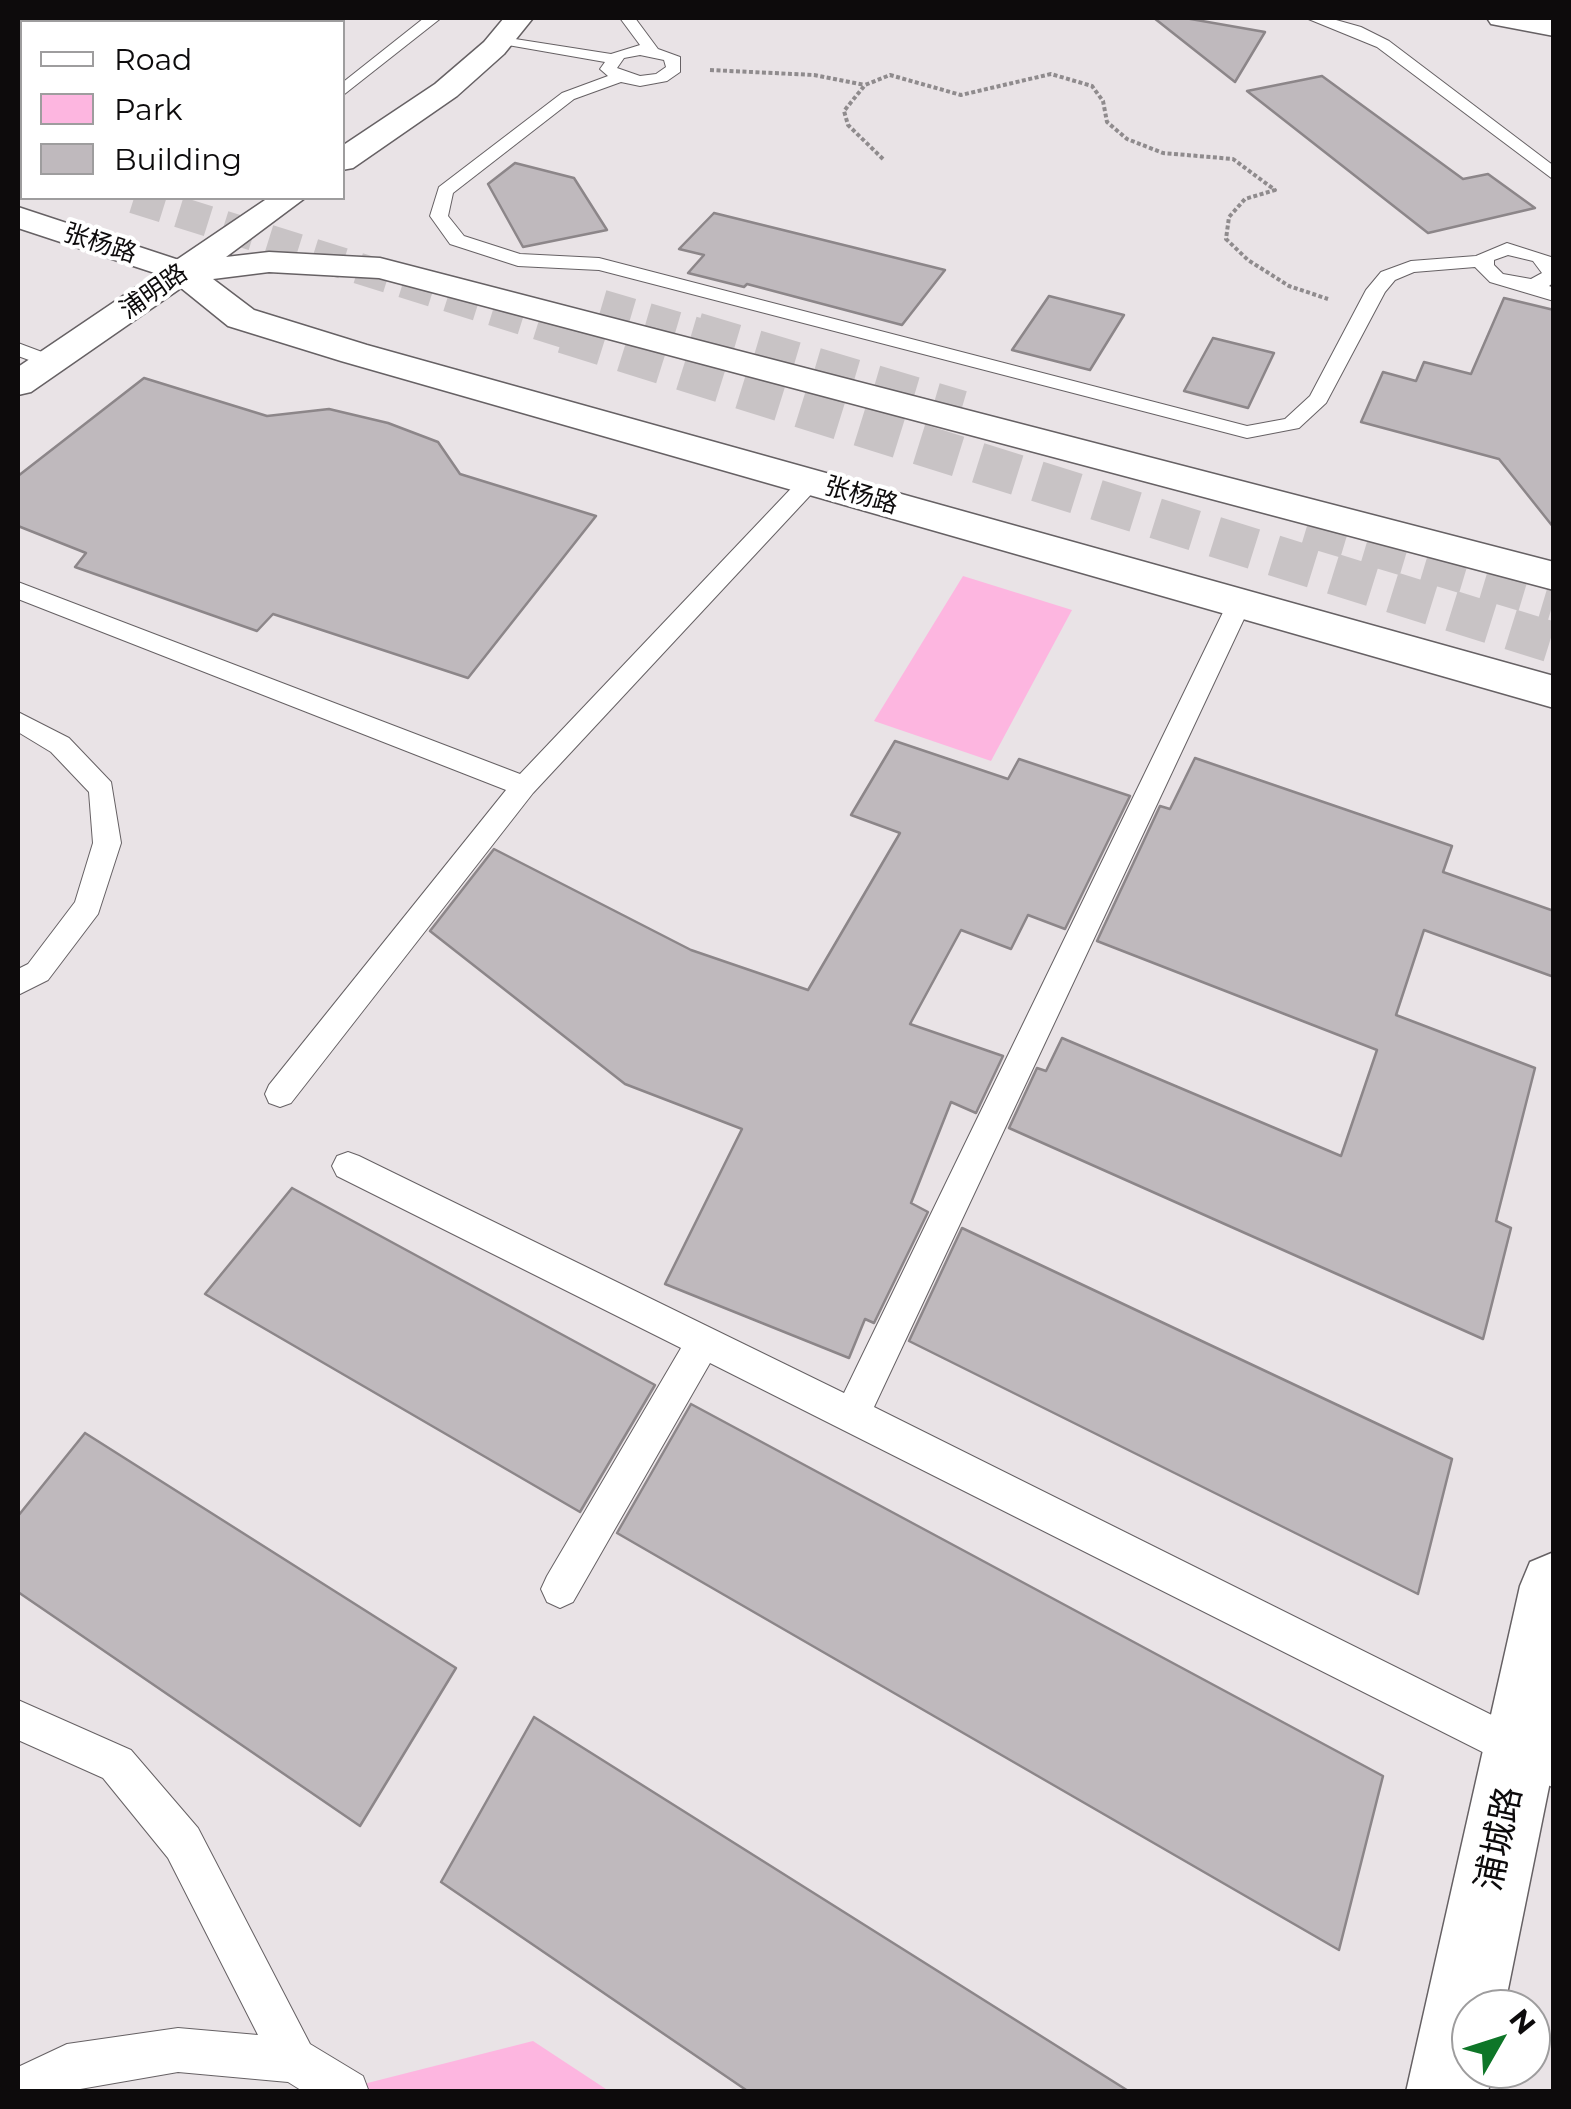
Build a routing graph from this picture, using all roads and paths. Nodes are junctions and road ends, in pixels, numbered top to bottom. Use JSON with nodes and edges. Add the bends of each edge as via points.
{"nodes":[{"id":1,"x":433,"y":18,"type":"edge"},
{"id":2,"x":628,"y":18,"type":"edge"},
{"id":3,"x":1314,"y":18,"type":"edge"},
{"id":4,"x":1501,"y":18,"type":"edge"},
{"id":5,"x":511,"y":28,"type":"edge"},
{"id":6,"x":1554,"y":28,"type":"edge"},
{"id":7,"x":651,"y":50,"type":"junction"},
{"id":8,"x":616,"y":68,"type":"junction"},
{"id":9,"x":674,"y":70,"type":"junction"},
{"id":10,"x":865,"y":84,"type":"junction"},
{"id":11,"x":345,"y":89,"type":"edge"},
{"id":12,"x":345,"y":159,"type":"edge"},
{"id":13,"x":884,"y":159,"type":"dead end"},
{"id":14,"x":1554,"y":175,"type":"edge"},
{"id":15,"x":286,"y":200,"type":"edge"},
{"id":16,"x":18,"y":217,"type":"edge"},
{"id":17,"x":1547,"y":253,"type":"edge"},
{"id":18,"x":1482,"y":262,"type":"junction"},
{"id":19,"x":182,"y":272,"type":"junction"},
{"id":20,"x":1531,"y":285,"type":"junction"},
{"id":21,"x":1554,"y":295,"type":"edge"},
{"id":22,"x":1365,"y":311,"type":"junction"},
{"id":23,"x":34,"y":355,"type":"edge"},
{"id":24,"x":18,"y":384,"type":"edge"},
{"id":25,"x":810,"y":482,"type":"junction"},
{"id":26,"x":1554,"y":576,"type":"edge"},
{"id":27,"x":18,"y":590,"type":"edge"},
{"id":28,"x":1240,"y":604,"type":"junction"},
{"id":29,"x":1554,"y":692,"type":"edge"},
{"id":30,"x":18,"y":722,"type":"edge"},
{"id":31,"x":524,"y":786,"type":"junction"},
{"id":32,"x":18,"y":983,"type":"edge"},
{"id":33,"x":280,"y":1094,"type":"dead end"},
{"id":34,"x":348,"y":1166,"type":"dead end"},
{"id":35,"x":704,"y":1341,"type":"junction"},
{"id":36,"x":852,"y":1414,"type":"junction"},
{"id":37,"x":1554,"y":1586,"type":"edge"},
{"id":38,"x":560,"y":1589,"type":"dead end"},
{"id":39,"x":18,"y":1720,"type":"edge"},
{"id":40,"x":1536,"y":1759,"type":"edge"},
{"id":41,"x":294,"y":2060,"type":"junction"},
{"id":42,"x":18,"y":2090,"type":"edge"},
{"id":43,"x":347,"y":2092,"type":"edge"},
{"id":44,"x":1447,"y":2092,"type":"edge"}],
"edges":[{"from":1,"to":11,"type":"lane"},
{"from":2,"to":7,"type":"lane"},
{"from":3,"to":14,"type":"lane","via":[[1383,44]]},
{"from":4,"to":6,"type":"main road"},
{"from":5,"to":8,"type":"lane"},
{"from":5,"to":12,"type":"main road","via":[[446,90]]},
{"from":7,"to":8,"type":"lane","via":[[628,52]]},
{"from":7,"to":9,"type":"lane","via":[[674,60]]},
{"from":8,"to":9,"type":"lane","via":[[651,80]]},
{"from":8,"to":22,"type":"lane","via":[[568,96],[446,191],[439,216],[457,240],[518,260],[600,264],[1247,432],[1292,424],[1319,400]]},
{"from":9,"to":10,"type":"path","via":[[814,75]]},
{"from":10,"to":13,"type":"path","via":[[844,111],[848,125]]},
{"from":10,"to":22,"type":"path","via":[[890,75],[961,94],[1050,74],[1092,86],[1106,122],[1127,140],[1163,153],[1233,159],[1275,190],[1245,199],[1229,217],[1226,239],[1289,286]]},
{"from":15,"to":19,"type":"main road","name":"浦明路"},
{"from":16,"to":19,"type":"main road","name":"张杨路"},
{"from":17,"to":18,"type":"lane","via":[[1507,249],[1490,252]]},
{"from":17,"to":20,"type":"lane","via":[[1552,274]]},
{"from":18,"to":20,"type":"lane","via":[[1497,278]]},
{"from":18,"to":22,"type":"lane","via":[[1411,267],[1388,276]]},
{"from":19,"to":23,"type":"main road","name":"浦明路"},
{"from":19,"to":25,"type":"main road","name":"张杨路","via":[[242,318]]},
{"from":19,"to":26,"type":"main road","name":"张杨路","via":[[269,262],[380,268]]},
{"from":20,"to":21,"type":"lane"},
{"from":23,"to":24,"type":"main road","name":"浦明路"},
{"from":25,"to":28,"type":"main road","name":"张杨路"},
{"from":25,"to":31,"type":"lane"},
{"from":27,"to":31,"type":"lane"},
{"from":28,"to":29,"type":"main road","name":"张杨路"},
{"from":28,"to":36,"type":"lane"},
{"from":30,"to":32,"type":"lane","via":[[60,745],[102,789],[107,843],[88,906],[38,972]]},
{"from":31,"to":33,"type":"lane"},
{"from":34,"to":35,"type":"lane"},
{"from":35,"to":36,"type":"lane"},
{"from":35,"to":38,"type":"lane"},
{"from":36,"to":40,"type":"lane"},
{"from":37,"to":40,"type":"main road","name":"浦城路"},
{"from":39,"to":41,"type":"lane","via":[[117,1764],[182,1844]]},
{"from":40,"to":44,"type":"main road","name":"浦城路"},
{"from":41,"to":42,"type":"lane","via":[[178,2050],[68,2066]]},
{"from":41,"to":43,"type":"lane"}]}
